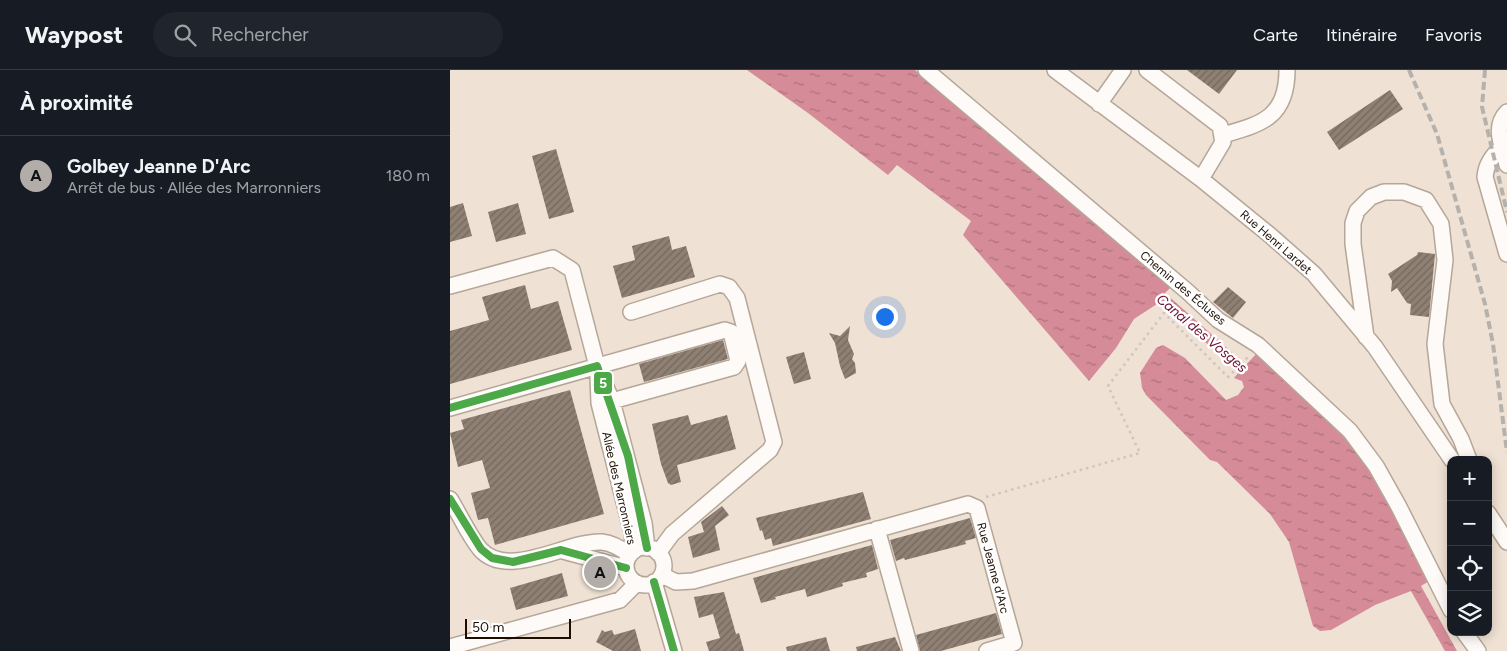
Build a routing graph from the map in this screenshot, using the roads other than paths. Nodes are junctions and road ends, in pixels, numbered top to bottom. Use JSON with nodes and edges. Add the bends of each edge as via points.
{"nodes":[{"id":1,"x":926,"y":70,"type":"edge"},
{"id":2,"x":1055,"y":70,"type":"edge"},
{"id":3,"x":1123,"y":70,"type":"edge"},
{"id":4,"x":1147,"y":70,"type":"edge"},
{"id":5,"x":1287,"y":70,"type":"edge"},
{"id":6,"x":1099,"y":104,"type":"junction"},
{"id":7,"x":1507,"y":112,"type":"edge"},
{"id":8,"x":1223,"y":135,"type":"junction"},
{"id":9,"x":1502,"y":146,"type":"junction"},
{"id":10,"x":1507,"y":165,"type":"edge"},
{"id":11,"x":1200,"y":179,"type":"junction"},
{"id":12,"x":1507,"y":254,"type":"edge"},
{"id":13,"x":450,"y":286,"type":"edge"},
{"id":14,"x":631,"y":312,"type":"dead end"},
{"id":15,"x":1366,"y":337,"type":"junction"},
{"id":16,"x":597,"y":366,"type":"junction"},
{"id":17,"x":612,"y":401,"type":"junction"},
{"id":18,"x":450,"y":408,"type":"edge"},
{"id":19,"x":1449,"y":456,"type":"edge"},
{"id":20,"x":1467,"y":456,"type":"edge"},
{"id":21,"x":450,"y":499,"type":"edge"},
{"id":22,"x":1492,"y":517,"type":"edge"},
{"id":23,"x":877,"y":529,"type":"junction"},
{"id":24,"x":1507,"y":542,"type":"edge"},
{"id":25,"x":639,"y":555,"type":"junction"},
{"id":26,"x":658,"y":579,"type":"junction"},
{"id":27,"x":637,"y":583,"type":"junction"},
{"id":28,"x":1447,"y":602,"type":"edge"},
{"id":29,"x":1467,"y":636,"type":"edge"},
{"id":30,"x":450,"y":647,"type":"edge"},
{"id":31,"x":1015,"y":647,"type":"edge"},
{"id":32,"x":674,"y":651,"type":"edge"},
{"id":33,"x":911,"y":651,"type":"edge"},
{"id":34,"x":987,"y":651,"type":"edge"},
{"id":35,"x":1478,"y":651,"type":"edge"}],
"edges":[{"from":1,"to":28,"type":"street","name":"Chemin des Écluses","via":[[1218,320],[1258,346],[1350,431],[1376,466]]},
{"from":2,"to":6,"type":"street","name":"Rue Henri Lardet"},
{"from":3,"to":6,"type":"street"},
{"from":4,"to":8,"type":"street","via":[[1220,126]]},
{"from":5,"to":8,"type":"street","via":[[1279,104],[1269,118]]},
{"from":6,"to":11,"type":"street","name":"Rue Henri Lardet"},
{"from":7,"to":9,"type":"street","via":[[1499,124]]},
{"from":8,"to":11,"type":"street","via":[[1223,142]]},
{"from":9,"to":10,"type":"street"},
{"from":9,"to":12,"type":"street","via":[[1485,168],[1485,177]]},
{"from":11,"to":15,"type":"street","name":"Rue Henri Lardet","via":[[1314,274]]},
{"from":13,"to":16,"type":"street","via":[[553,258],[560,261],[572,270]]},
{"from":14,"to":25,"type":"street","via":[[720,284],[729,287],[737,298],[774,442],[770,450],[672,534]]},
{"from":15,"to":19,"type":"street","name":"Rue Henri Lardet"},
{"from":15,"to":20,"type":"street","via":[[1353,223],[1357,211],[1371,197],[1384,192],[1404,192],[1426,200],[1441,224],[1444,260],[1434,344],[1442,404]]},
{"from":16,"to":17,"type":"street","name":"Allée des Marronniers"},
{"from":16,"to":17,"type":"street","via":[[726,330],[730,332],[738,361],[734,367]]},
{"from":16,"to":18,"type":"street"},
{"from":16,"to":25,"type":"street","name":"Allée des Marronniers","via":[[599,403]]},
{"from":17,"to":25,"type":"street","name":"Allée des Marronniers","via":[[644,523]]},
{"from":21,"to":25,"type":"street","name":"Allée des Marronniers","via":[[480,549],[492,558],[513,562],[602,542]]},
{"from":22,"to":24,"type":"street"},
{"from":23,"to":26,"type":"street","name":"Rue Jeanne d'Arc","via":[[693,582]]},
{"from":23,"to":31,"type":"street","name":"Rue Jeanne d'Arc","via":[[968,504],[977,508]]},
{"from":23,"to":33,"type":"street"},
{"from":25,"to":26,"type":"street","via":[[663,562]]},
{"from":25,"to":27,"type":"street","via":[[629,577]]},
{"from":26,"to":27,"type":"street","via":[[646,585]]},
{"from":26,"to":32,"type":"street"},
{"from":27,"to":30,"type":"street","via":[[620,600]]},
{"from":29,"to":35,"type":"street"},
{"from":31,"to":34,"type":"street","name":"Rue Jeanne d'Arc"}]}
